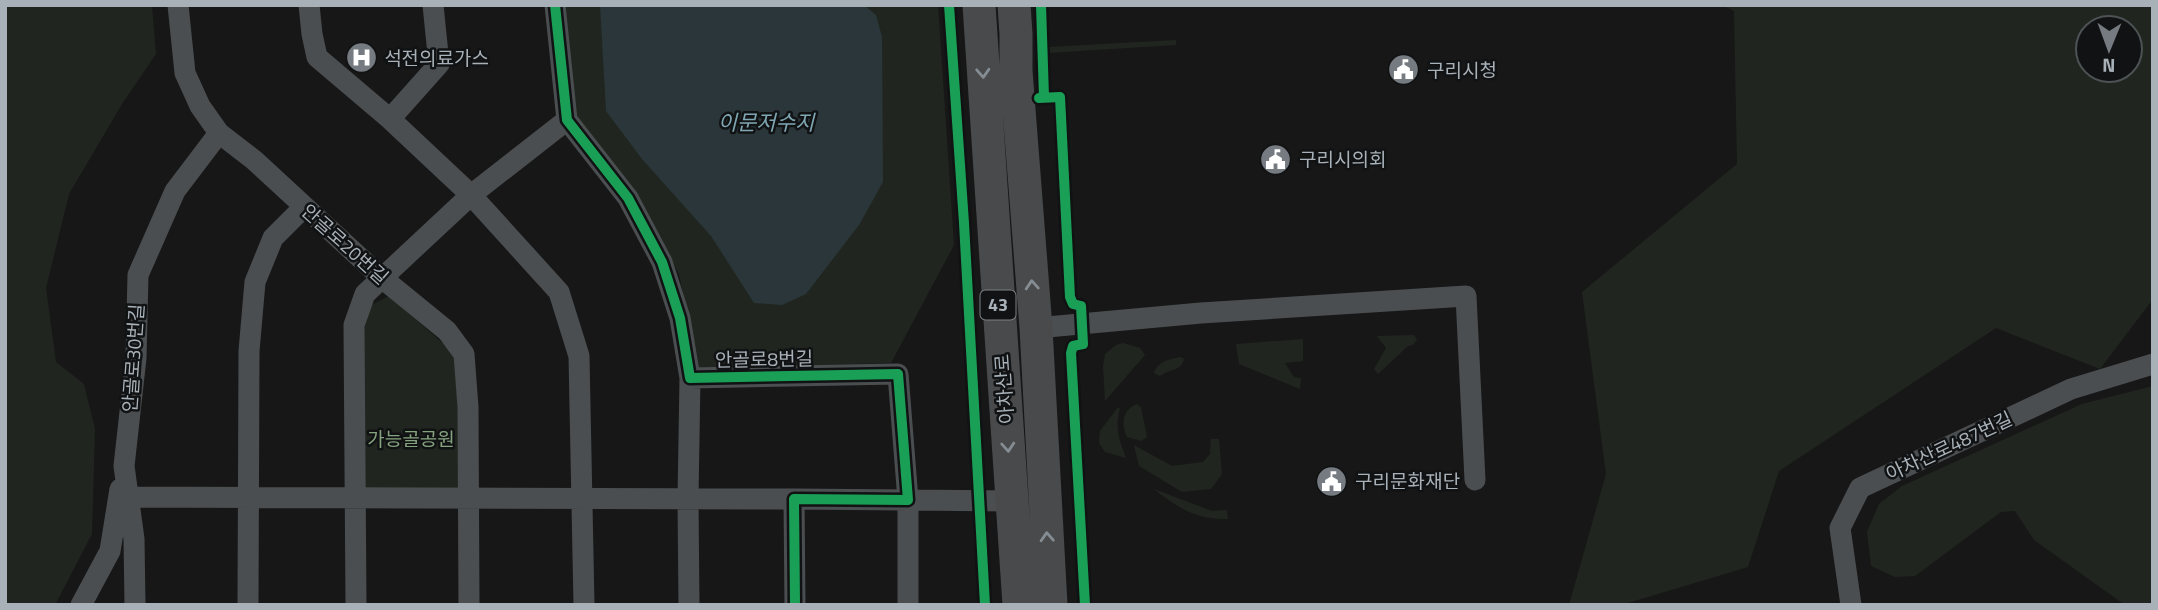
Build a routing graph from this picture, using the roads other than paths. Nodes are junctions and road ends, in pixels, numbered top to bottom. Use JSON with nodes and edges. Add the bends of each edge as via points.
{"nodes":[{"id":1,"x":178,"y":5,"type":"edge"},
{"id":2,"x":309,"y":5,"type":"edge"},
{"id":3,"x":433,"y":5,"type":"edge"},
{"id":4,"x":555,"y":5,"type":"edge"},
{"id":5,"x":979,"y":5,"type":"edge"},
{"id":6,"x":1013,"y":5,"type":"edge"},
{"id":7,"x":390,"y":119,"type":"junction"},
{"id":8,"x":567,"y":120,"type":"junction"},
{"id":9,"x":219,"y":134,"type":"junction"},
{"id":10,"x":471,"y":195,"type":"junction"},
{"id":11,"x":304,"y":207,"type":"junction"},
{"id":12,"x":382,"y":278,"type":"junction"},
{"id":13,"x":1035,"y":328,"type":"junction"},
{"id":14,"x":2153,"y":364,"type":"edge"},
{"id":15,"x":690,"y":378,"type":"junction"},
{"id":16,"x":124,"y":466,"type":"junction"},
{"id":17,"x":1475,"y":480,"type":"dead end"},
{"id":18,"x":128,"y":497,"type":"junction"},
{"id":19,"x":247,"y":497,"type":"junction"},
{"id":20,"x":355,"y":497,"type":"junction"},
{"id":21,"x":469,"y":497,"type":"junction"},
{"id":22,"x":584,"y":498,"type":"junction"},
{"id":23,"x":688,"y":498,"type":"junction"},
{"id":24,"x":794,"y":499,"type":"junction"},
{"id":25,"x":908,"y":500,"type":"junction"},
{"id":26,"x":1012,"y":501,"type":"junction"},
{"id":27,"x":81,"y":605,"type":"edge"},
{"id":28,"x":135,"y":605,"type":"edge"},
{"id":29,"x":248,"y":605,"type":"edge"},
{"id":30,"x":356,"y":605,"type":"edge"},
{"id":31,"x":469,"y":605,"type":"edge"},
{"id":32,"x":584,"y":605,"type":"edge"},
{"id":33,"x":689,"y":605,"type":"edge"},
{"id":34,"x":795,"y":605,"type":"edge"},
{"id":35,"x":908,"y":605,"type":"edge"},
{"id":36,"x":1019,"y":605,"type":"edge"},
{"id":37,"x":1051,"y":605,"type":"edge"},
{"id":38,"x":1851,"y":605,"type":"edge"}],
"edges":[{"from":1,"to":9,"type":"street","name":"안골로20번길","via":[[185,73]]},
{"from":2,"to":7,"type":"street","via":[[317,57]]},
{"from":3,"to":7,"type":"street","via":[[439,64]]},
{"from":4,"to":8,"type":"street"},
{"from":5,"to":26,"type":"main road","name":"아차산로","number":"43","one_way":true},
{"from":13,"to":6,"type":"main road","name":"아차산로","number":"43","one_way":true},
{"from":7,"to":10,"type":"street"},
{"from":8,"to":10,"type":"street"},
{"from":8,"to":15,"type":"street","name":"안골로8번길","via":[[628,198],[662,262],[680,318]]},
{"from":9,"to":11,"type":"street","name":"안골로20번길"},
{"from":9,"to":16,"type":"street","name":"안골로30번길","via":[[175,191],[138,275],[136,358]]},
{"from":10,"to":12,"type":"street"},
{"from":10,"to":22,"type":"street","via":[[559,292],[579,356]]},
{"from":11,"to":12,"type":"street","name":"안골로20번길"},
{"from":11,"to":19,"type":"street","via":[[272,238],[255,282]]},
{"from":12,"to":20,"type":"street","via":[[365,294],[354,325]]},
{"from":12,"to":21,"type":"street","name":"안골로20번길","via":[[447,331],[464,354]]},
{"from":13,"to":17,"type":"street","via":[[1466,296]]},
{"from":37,"to":13,"type":"main road","name":"아차산로","number":"43","one_way":true},
{"from":14,"to":38,"type":"street","name":"아차산로487번길","via":[[2071,389],[1860,488],[1840,528]]},
{"from":15,"to":23,"type":"street"},
{"from":15,"to":25,"type":"street","name":"안골로8번길","via":[[898,374]]},
{"from":16,"to":18,"type":"street","name":"안골로30번길"},
{"from":16,"to":27,"type":"street","via":[[110,551]]},
{"from":18,"to":19,"type":"street"},
{"from":18,"to":28,"type":"street","name":"안골로30번길"},
{"from":19,"to":20,"type":"street"},
{"from":19,"to":29,"type":"street"},
{"from":20,"to":21,"type":"street"},
{"from":20,"to":30,"type":"street"},
{"from":21,"to":22,"type":"street"},
{"from":21,"to":31,"type":"street","name":"안골로20번길"},
{"from":22,"to":23,"type":"street"},
{"from":22,"to":32,"type":"street"},
{"from":23,"to":24,"type":"street"},
{"from":23,"to":33,"type":"street"},
{"from":24,"to":25,"type":"street"},
{"from":24,"to":34,"type":"street"},
{"from":25,"to":26,"type":"street"},
{"from":25,"to":35,"type":"street"},
{"from":26,"to":36,"type":"main road","name":"아차산로","number":"43"}]}
